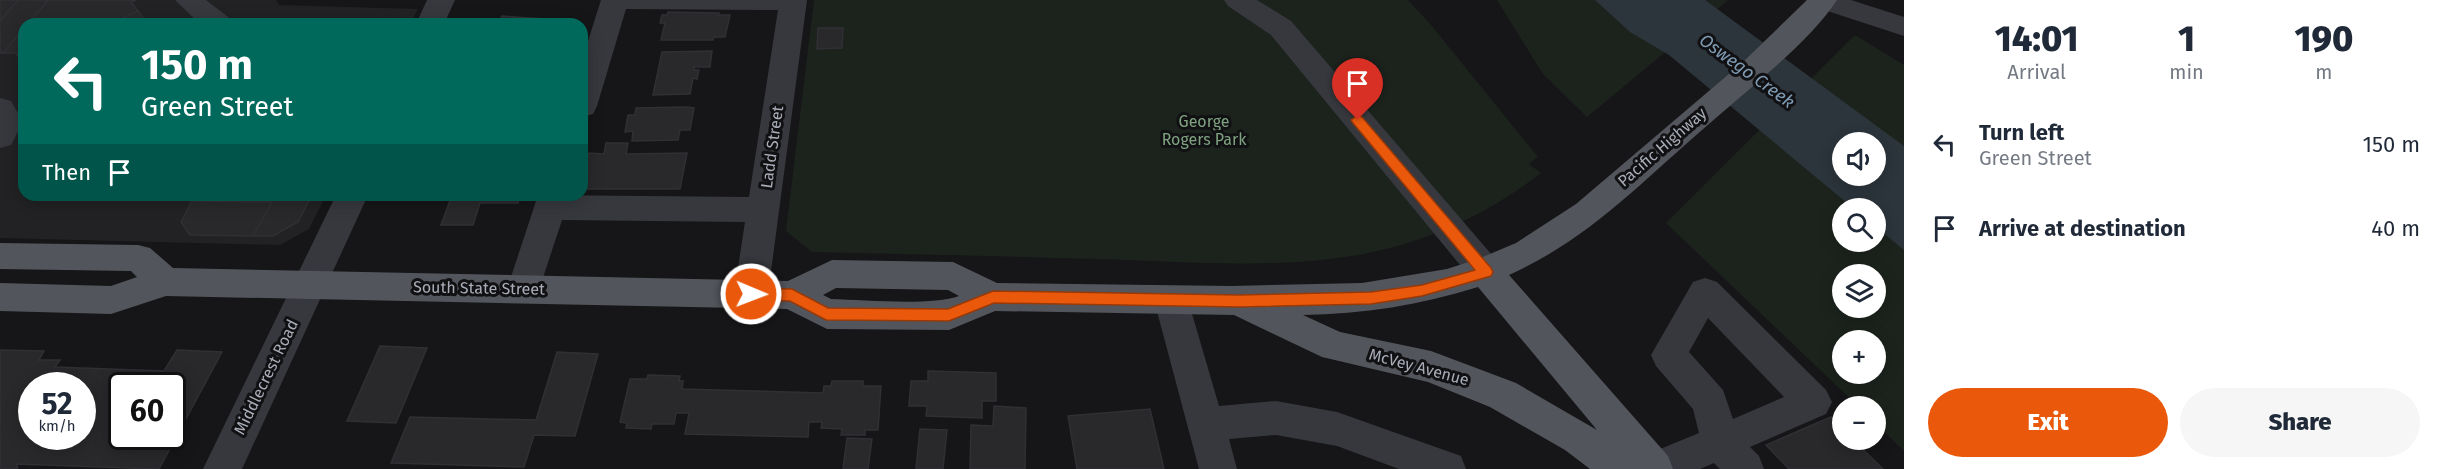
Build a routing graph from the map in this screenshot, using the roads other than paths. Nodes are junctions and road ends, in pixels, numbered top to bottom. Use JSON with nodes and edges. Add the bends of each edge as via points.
{"nodes":[{"id":1,"x":189,"y":0,"type":"edge"},
{"id":2,"x":441,"y":0,"type":"edge"},
{"id":3,"x":615,"y":0,"type":"edge"},
{"id":4,"x":1238,"y":0,"type":"edge"},
{"id":5,"x":793,"y":1,"type":"edge"},
{"id":6,"x":1818,"y":5,"type":"edge"},
{"id":7,"x":211,"y":18,"type":"edge"},
{"id":8,"x":433,"y":18,"type":"edge"},
{"id":9,"x":1904,"y":27,"type":"edge"},
{"id":10,"x":588,"y":87,"type":"edge"},
{"id":11,"x":349,"y":201,"type":"edge"},
{"id":12,"x":552,"y":201,"type":"edge"},
{"id":13,"x":763,"y":210,"type":"junction"},
{"id":14,"x":0,"y":256,"type":"edge"},
{"id":15,"x":1486,"y":272,"type":"junction"},
{"id":16,"x":166,"y":282,"type":"junction"},
{"id":17,"x":311,"y":285,"type":"junction"},
{"id":18,"x":524,"y":289,"type":"junction"},
{"id":19,"x":751,"y":294,"type":"junction"},
{"id":20,"x":0,"y":297,"type":"edge"},
{"id":21,"x":1171,"y":300,"type":"junction"},
{"id":22,"x":1239,"y":301,"type":"junction"},
{"id":23,"x":1206,"y":423,"type":"junction"},
{"id":24,"x":222,"y":469,"type":"edge"},
{"id":25,"x":1218,"y":469,"type":"edge"},
{"id":26,"x":1447,"y":469,"type":"edge"},
{"id":27,"x":1621,"y":469,"type":"edge"},
{"id":28,"x":1656,"y":469,"type":"edge"},
{"id":29,"x":1745,"y":469,"type":"edge"}],
"edges":[{"from":1,"to":7,"type":"street"},
{"from":2,"to":8,"type":"street"},
{"from":3,"to":5,"type":"street"},
{"from":3,"to":10,"type":"street"},
{"from":4,"to":15,"type":"street","via":[[1281,28]]},
{"from":5,"to":13,"type":"street","name":"Ladd Street"},
{"from":6,"to":9,"type":"street"},
{"from":6,"to":15,"type":"main road","name":"Pacific Highway","via":[[1727,91],[1570,225],[1530,252]]},
{"from":11,"to":17,"type":"street","name":"Middlecrest Road"},
{"from":12,"to":13,"type":"street"},
{"from":12,"to":18,"type":"street"},
{"from":13,"to":19,"type":"street","name":"Ladd Street"},
{"from":14,"to":16,"type":"main road","via":[[138,258]]},
{"from":15,"to":22,"type":"main road","name":"South State Street","via":[[1422,291],[1371,298]]},
{"from":15,"to":28,"type":"main road"},
{"from":16,"to":17,"type":"main road","name":"South State Street"},
{"from":16,"to":20,"type":"main road","name":"South State Street","via":[[111,300]]},
{"from":17,"to":18,"type":"main road","name":"South State Street"},
{"from":17,"to":24,"type":"street","name":"Middlecrest Road"},
{"from":18,"to":19,"type":"main road","name":"South State Street"},
{"from":19,"to":21,"type":"main road","name":"South State Street","via":[[792,295],[826,314],[949,315],[993,297]]},
{"from":21,"to":22,"type":"main road","name":"South State Street"},
{"from":21,"to":23,"type":"street"},
{"from":22,"to":27,"type":"main road","name":"McVey Avenue","via":[[1335,346],[1431,367],[1503,394],[1578,438]]},
{"from":23,"to":25,"type":"street"},
{"from":23,"to":26,"type":"street","via":[[1276,418],[1337,429]]},
{"from":28,"to":29,"type":"street","via":[[1720,442]]}]}
